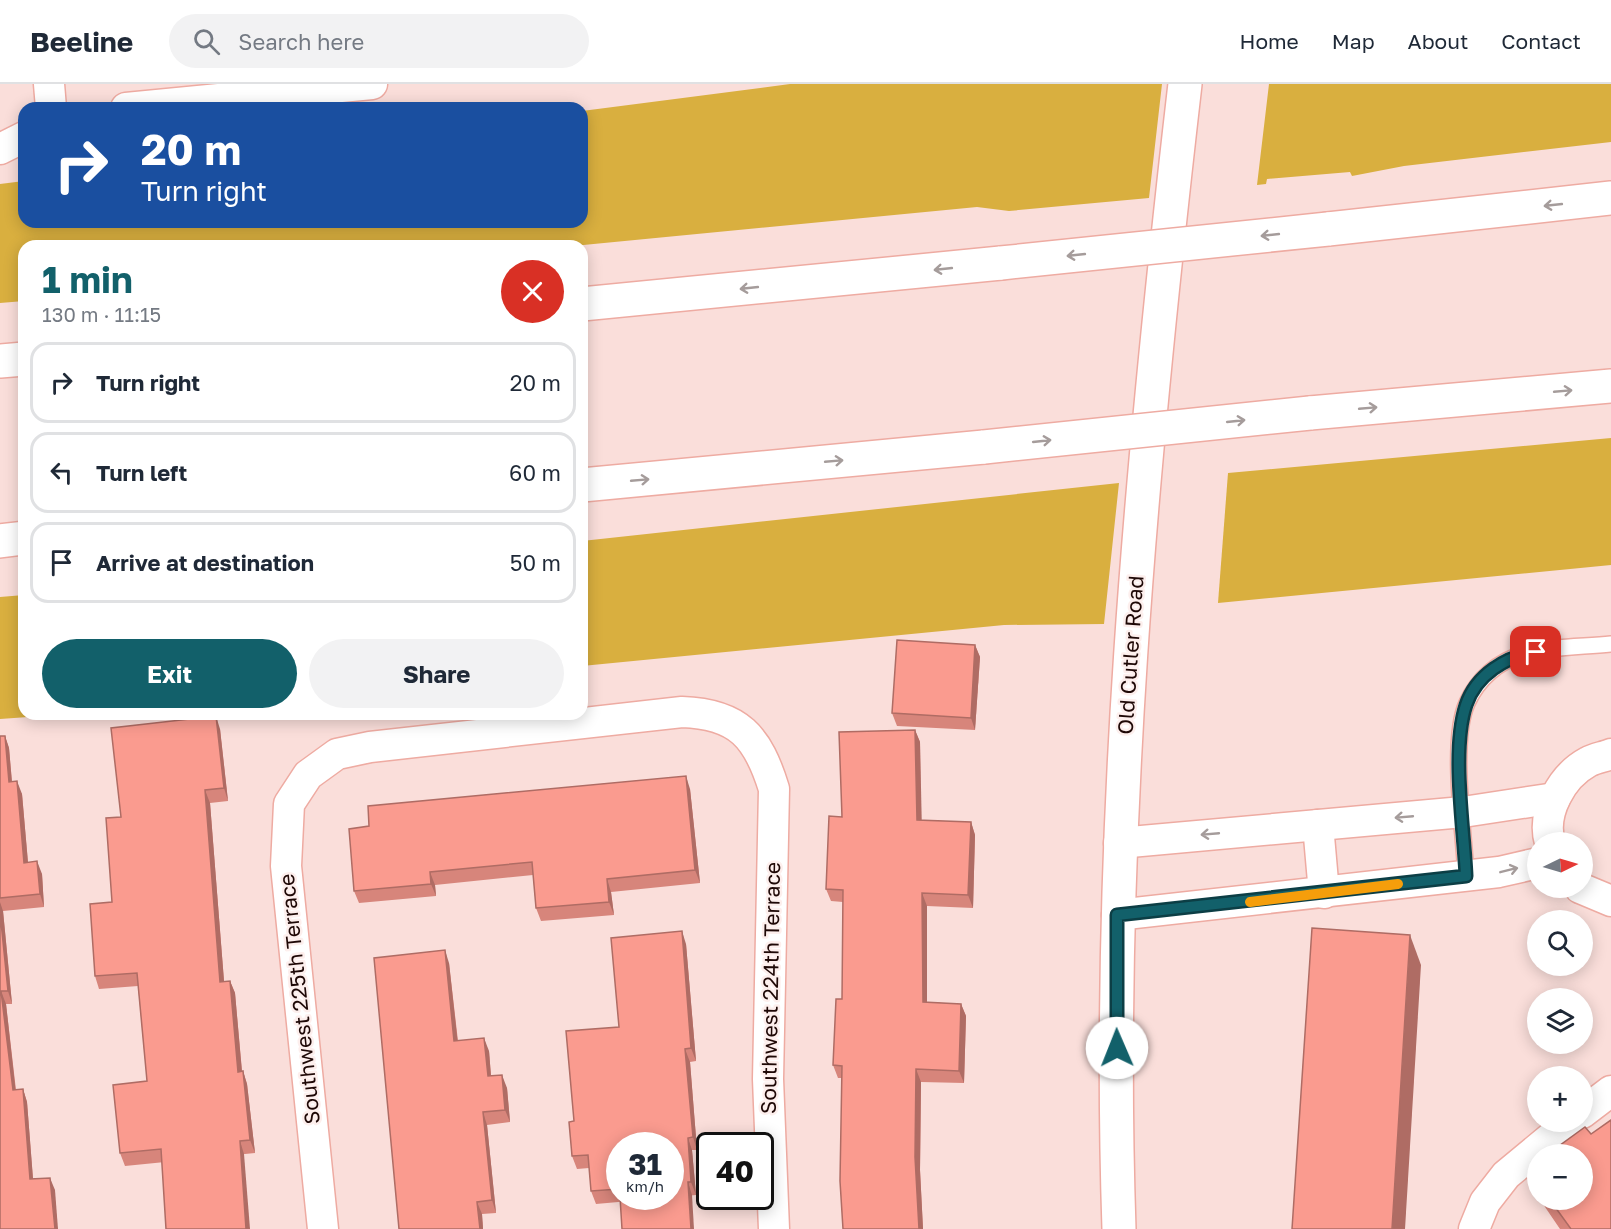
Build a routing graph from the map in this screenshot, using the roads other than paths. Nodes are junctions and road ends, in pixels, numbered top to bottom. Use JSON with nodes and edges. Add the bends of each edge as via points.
{"nodes":[{"id":1,"x":49,"y":84,"type":"edge"},
{"id":2,"x":372,"y":84,"type":"edge"},
{"id":3,"x":1185,"y":84,"type":"edge"},
{"id":4,"x":50,"y":102,"type":"edge"},
{"id":5,"x":188,"y":102,"type":"edge"},
{"id":6,"x":18,"y":140,"type":"edge"},
{"id":7,"x":0,"y":149,"type":"edge"},
{"id":8,"x":1611,"y":198,"type":"edge"},
{"id":9,"x":588,"y":303,"type":"edge"},
{"id":10,"x":18,"y":359,"type":"edge"},
{"id":11,"x":0,"y":361,"type":"edge"},
{"id":12,"x":1611,"y":386,"type":"edge"},
{"id":13,"x":588,"y":484,"type":"edge"},
{"id":14,"x":18,"y":539,"type":"edge"},
{"id":15,"x":0,"y":541,"type":"edge"},
{"id":16,"x":1611,"y":644,"type":"edge"},
{"id":17,"x":760,"y":750,"type":"joint"},
{"id":18,"x":1611,"y":754,"type":"edge"},
{"id":19,"x":1555,"y":798,"type":"junction"},
{"id":20,"x":1463,"y":812,"type":"junction"},
{"id":21,"x":1318,"y":825,"type":"junction"},
{"id":22,"x":1550,"y":832,"type":"edge"},
{"id":23,"x":1119,"y":843,"type":"junction"},
{"id":24,"x":1527,"y":865,"type":"edge"},
{"id":25,"x":1466,"y":876,"type":"junction"},
{"id":26,"x":1593,"y":893,"type":"edge"},
{"id":27,"x":1324,"y":894,"type":"junction"},
{"id":28,"x":1611,"y":901,"type":"edge"},
{"id":29,"x":1117,"y":915,"type":"junction"},
{"id":30,"x":1611,"y":1091,"type":"edge"},
{"id":31,"x":1593,"y":1105,"type":"edge"},
{"id":32,"x":1558,"y":1132,"type":"edge"},
{"id":33,"x":323,"y":1229,"type":"edge"},
{"id":34,"x":774,"y":1229,"type":"edge"},
{"id":35,"x":1119,"y":1229,"type":"edge"},
{"id":36,"x":1474,"y":1229,"type":"edge"}],
"edges":[{"from":1,"to":4,"type":"street"},
{"from":2,"to":5,"type":"street"},
{"from":3,"to":23,"type":"main road","name":"Old Cutler Road","via":[[1154,351]]},
{"from":6,"to":7,"type":"street"},
{"from":8,"to":9,"type":"main road","one_way":true,"bridge":true},
{"from":10,"to":11,"type":"main road"},
{"from":13,"to":12,"type":"main road","one_way":true,"bridge":true},
{"from":14,"to":15,"type":"main road"},
{"from":16,"to":20,"type":"lane","via":[[1524,654],[1500,664],[1480,680],[1466,705],[1460,740]]},
{"from":17,"to":33,"type":"street","name":"Southwest 225th Terrace","via":[[733,725],[708,715],[681,712],[370,747],[338,754],[308,775],[289,804],[286,866]]},
{"from":17,"to":34,"type":"street","name":"Southwest 224th Terrace","via":[[774,789],[775,804],[768,1067]]},
{"from":18,"to":19,"type":"street","via":[[1589,761],[1569,776]]},
{"from":19,"to":20,"type":"street"},
{"from":19,"to":22,"type":"street","via":[[1549,818]]},
{"from":20,"to":21,"type":"street","one_way":true},
{"from":20,"to":25,"type":"lane"},
{"from":21,"to":23,"type":"street","one_way":true},
{"from":21,"to":27,"type":"street"},
{"from":23,"to":29,"type":"main road","name":"Old Cutler Road"},
{"from":25,"to":24,"type":"street","one_way":true},
{"from":25,"to":27,"type":"street"},
{"from":26,"to":28,"type":"street"},
{"from":27,"to":29,"type":"street"},
{"from":29,"to":35,"type":"main road","name":"Old Cutler Road"},
{"from":30,"to":31,"type":"street"},
{"from":32,"to":36,"type":"street","via":[[1506,1175],[1485,1202]]}]}
